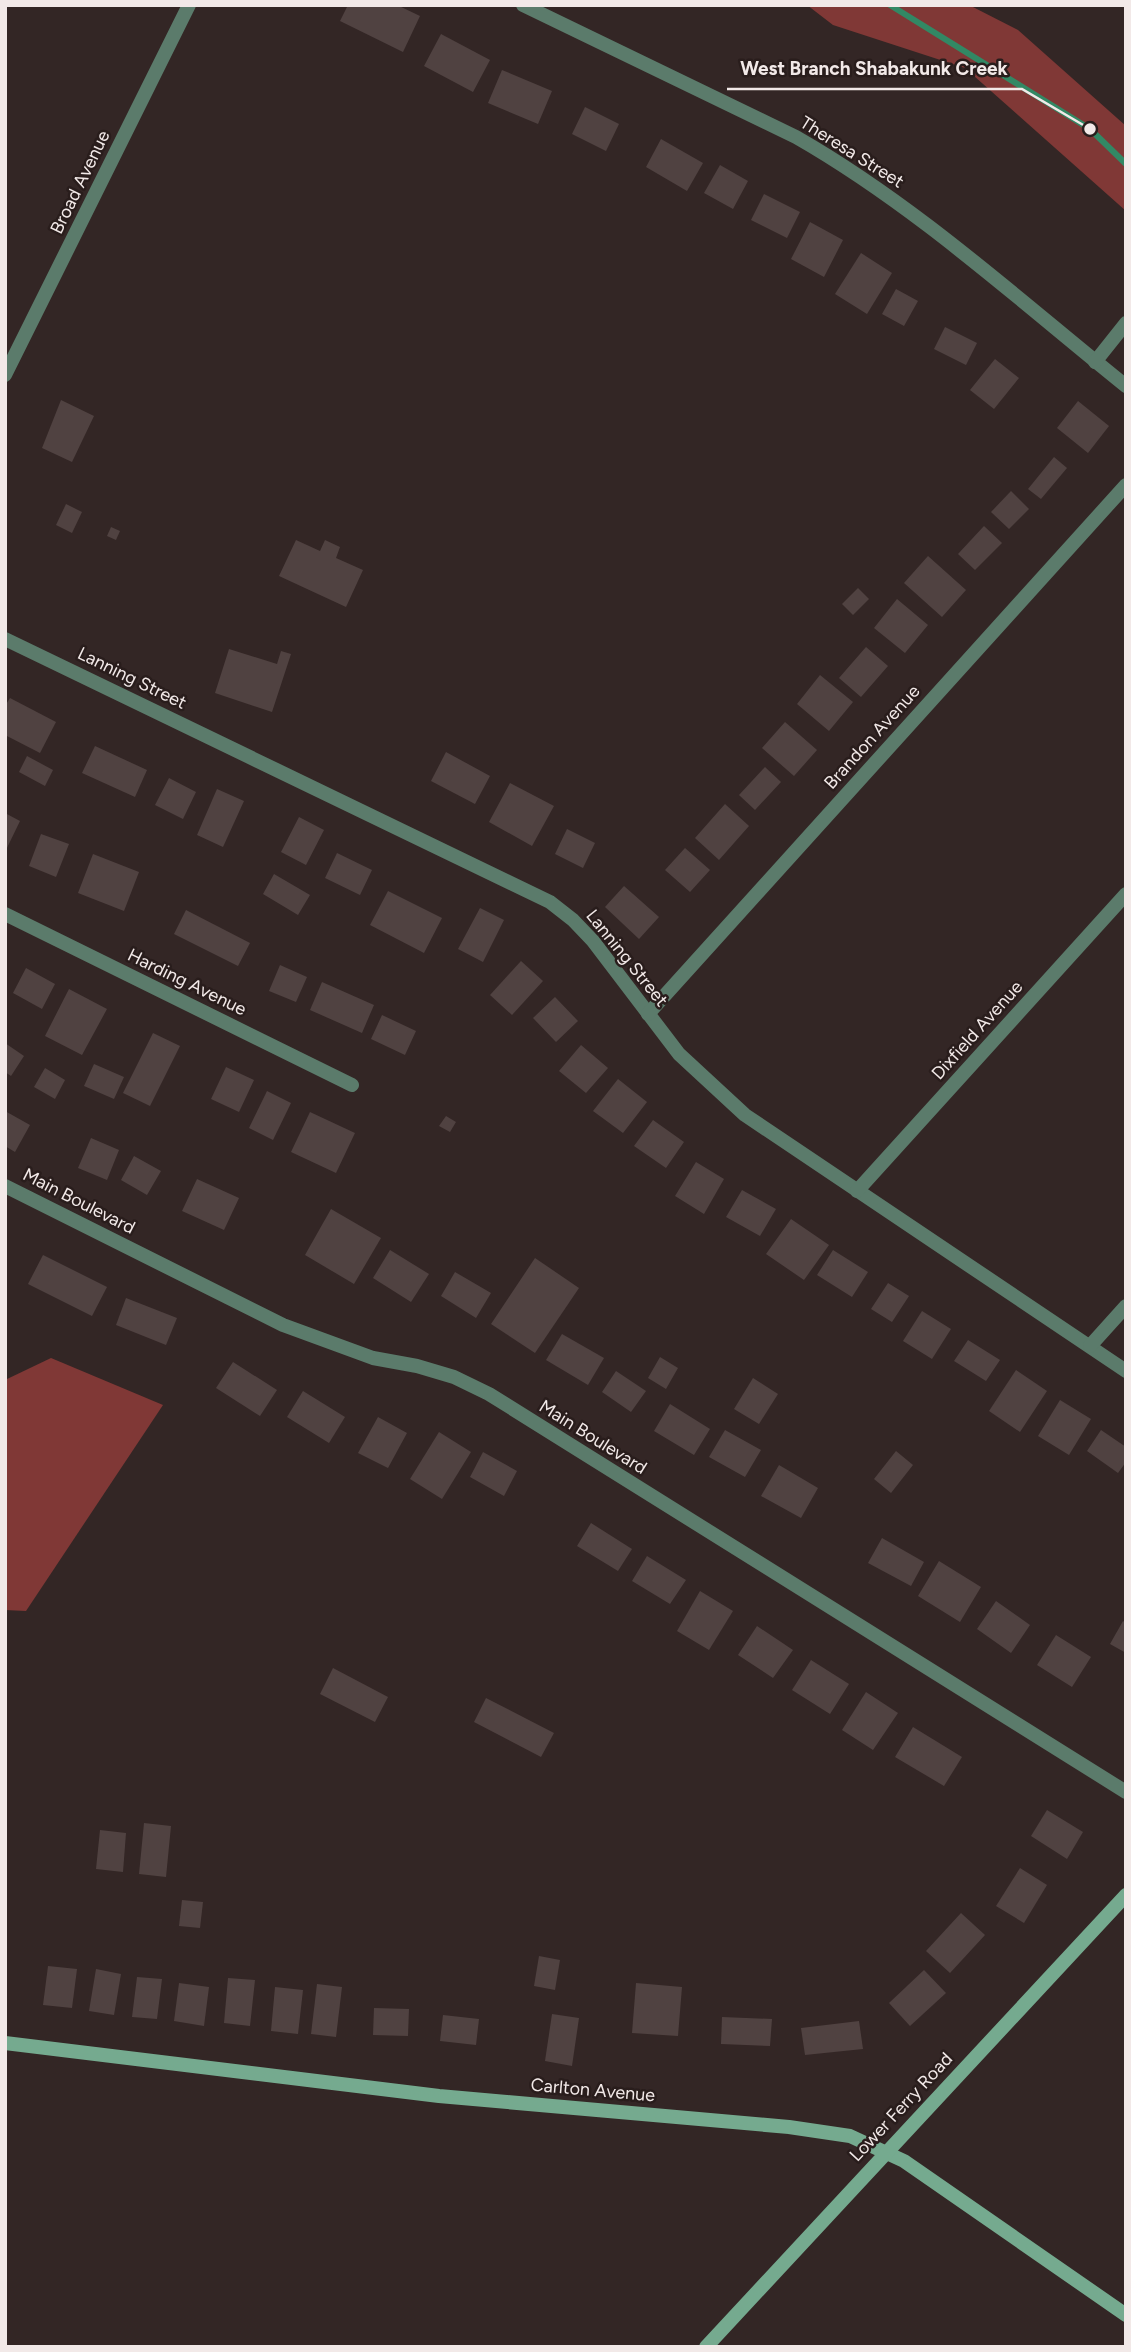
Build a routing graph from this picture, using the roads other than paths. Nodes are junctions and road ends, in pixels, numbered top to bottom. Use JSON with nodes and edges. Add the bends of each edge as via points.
{"nodes":[{"id":1,"x":189,"y":5,"type":"edge"},
{"id":2,"x":523,"y":5,"type":"edge"},
{"id":3,"x":1126,"y":323,"type":"edge"},
{"id":4,"x":1095,"y":362,"type":"junction"},
{"id":5,"x":5,"y":375,"type":"edge"},
{"id":6,"x":1126,"y":386,"type":"edge"},
{"id":7,"x":1126,"y":485,"type":"edge"},
{"id":8,"x":5,"y":639,"type":"edge"},
{"id":9,"x":1126,"y":894,"type":"edge"},
{"id":10,"x":5,"y":914,"type":"edge"},
{"id":11,"x":648,"y":1014,"type":"junction"},
{"id":12,"x":352,"y":1085,"type":"dead end"},
{"id":13,"x":5,"y":1186,"type":"edge"},
{"id":14,"x":857,"y":1191,"type":"junction"},
{"id":15,"x":1126,"y":1306,"type":"edge"},
{"id":16,"x":1090,"y":1346,"type":"junction"},
{"id":17,"x":1126,"y":1371,"type":"edge"},
{"id":18,"x":1126,"y":1792,"type":"edge"},
{"id":19,"x":1126,"y":1895,"type":"edge"},
{"id":20,"x":5,"y":2043,"type":"edge"},
{"id":21,"x":886,"y":2151,"type":"junction"},
{"id":22,"x":1126,"y":2315,"type":"edge"},
{"id":23,"x":706,"y":2347,"type":"edge"}],
"edges":[{"from":1,"to":5,"type":"street","name":"Broad Avenue"},
{"from":2,"to":4,"type":"street","name":"Theresa Street","via":[[835,160],[883,191]]},
{"from":3,"to":4,"type":"street"},
{"from":4,"to":6,"type":"street","name":"Theresa Street"},
{"from":7,"to":11,"type":"street","name":"Brandon Avenue"},
{"from":8,"to":11,"type":"street","name":"Lanning Street","via":[[542,898],[573,920]]},
{"from":9,"to":14,"type":"street","name":"Dixfield Avenue"},
{"from":10,"to":12,"type":"street","name":"Harding Avenue"},
{"from":11,"to":14,"type":"street","name":"Lanning Street","via":[[710,1086]]},
{"from":13,"to":18,"type":"street","name":"Main Boulevard","via":[[283,1325],[373,1358],[454,1377],[489,1394]]},
{"from":14,"to":16,"type":"street","name":"Lanning Street"},
{"from":15,"to":16,"type":"street"},
{"from":16,"to":17,"type":"street","name":"Lanning Street"},
{"from":19,"to":21,"type":"street","name":"Lower Ferry Road"},
{"from":20,"to":21,"type":"street","name":"Carlton Avenue","via":[[462,2098],[826,2131]]},
{"from":21,"to":22,"type":"street","name":"Carlton Avenue"},
{"from":21,"to":23,"type":"street","name":"Lower Ferry Road"}]}
